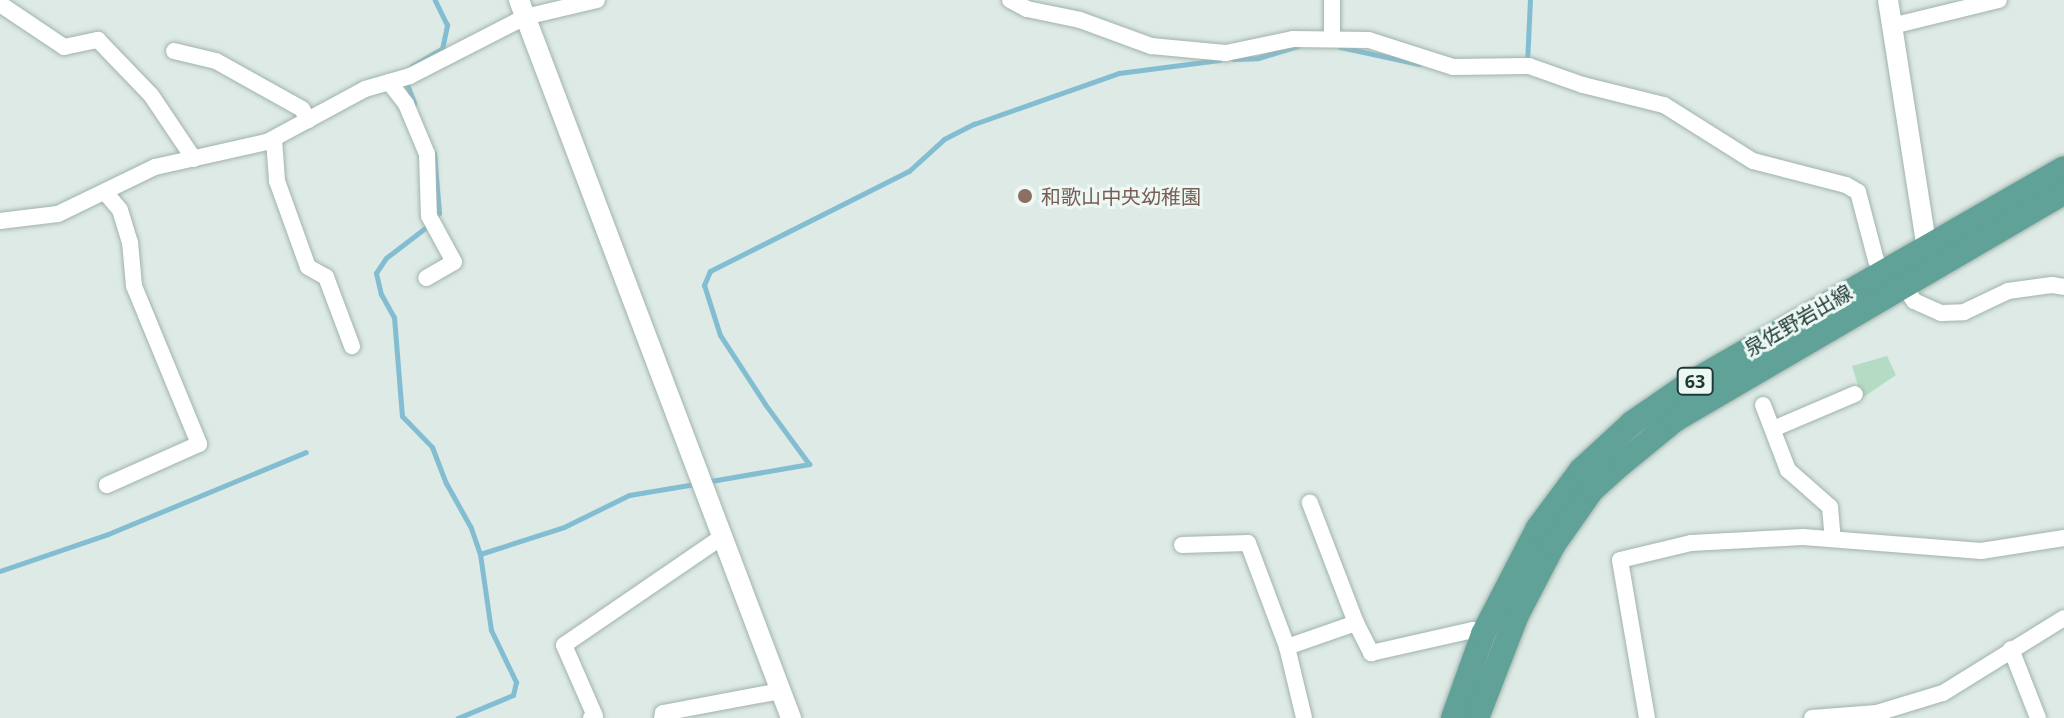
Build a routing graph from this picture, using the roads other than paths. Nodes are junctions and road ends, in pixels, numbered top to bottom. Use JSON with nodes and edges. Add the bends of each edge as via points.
{"nodes":[{"id":1,"x":597,"y":0,"type":"edge"},
{"id":2,"x":1010,"y":0,"type":"edge"},
{"id":3,"x":1332,"y":0,"type":"edge"},
{"id":4,"x":1888,"y":0,"type":"edge"},
{"id":5,"x":1999,"y":0,"type":"edge"},
{"id":6,"x":1975,"y":2,"type":"edge"},
{"id":7,"x":0,"y":4,"type":"edge"},
{"id":8,"x":522,"y":8,"type":"edge"},
{"id":9,"x":1892,"y":26,"type":"junction"},
{"id":10,"x":1332,"y":38,"type":"junction"},
{"id":11,"x":174,"y":51,"type":"dead end"},
{"id":12,"x":399,"y":79,"type":"junction"},
{"id":13,"x":308,"y":120,"type":"junction"},
{"id":14,"x":274,"y":139,"type":"junction"},
{"id":15,"x":194,"y":159,"type":"junction"},
{"id":16,"x":2064,"y":168,"type":"edge"},
{"id":17,"x":105,"y":192,"type":"junction"},
{"id":18,"x":2064,"y":193,"type":"edge"},
{"id":19,"x":0,"y":221,"type":"edge"},
{"id":20,"x":1928,"y":259,"type":"junction"},
{"id":21,"x":1882,"y":271,"type":"junction"},
{"id":22,"x":426,"y":278,"type":"dead end"},
{"id":23,"x":1904,"y":286,"type":"junction"},
{"id":24,"x":2064,"y":287,"type":"edge"},
{"id":25,"x":352,"y":346,"type":"dead end"},
{"id":26,"x":1855,"y":394,"type":"dead end"},
{"id":27,"x":1763,"y":405,"type":"dead end"},
{"id":28,"x":1773,"y":429,"type":"junction"},
{"id":29,"x":107,"y":485,"type":"dead end"},
{"id":30,"x":1310,"y":503,"type":"dead end"},
{"id":31,"x":722,"y":537,"type":"junction"},
{"id":32,"x":2064,"y":538,"type":"edge"},
{"id":33,"x":1833,"y":539,"type":"junction"},
{"id":34,"x":1182,"y":545,"type":"dead end"},
{"id":35,"x":2064,"y":618,"type":"edge"},
{"id":36,"x":1356,"y":623,"type":"junction"},
{"id":37,"x":1483,"y":634,"type":"junction"},
{"id":38,"x":1287,"y":647,"type":"junction"},
{"id":39,"x":2011,"y":649,"type":"junction"},
{"id":40,"x":781,"y":691,"type":"junction"},
{"id":41,"x":1877,"y":716,"type":"edge"},
{"id":42,"x":591,"y":718,"type":"edge"},
{"id":43,"x":662,"y":718,"type":"edge"},
{"id":44,"x":791,"y":718,"type":"edge"},
{"id":45,"x":1304,"y":718,"type":"edge"},
{"id":46,"x":1453,"y":718,"type":"edge"},
{"id":47,"x":1477,"y":718,"type":"edge"},
{"id":48,"x":1647,"y":718,"type":"edge"},
{"id":49,"x":1812,"y":718,"type":"edge"},
{"id":50,"x":2038,"y":718,"type":"edge"}],
"edges":[{"from":1,"to":8,"type":"street"},
{"from":2,"to":10,"type":"street","via":[[1151,46],[1194,52],[1226,53],[1293,39]]},
{"from":3,"to":10,"type":"street"},
{"from":4,"to":9,"type":"street"},
{"from":5,"to":6,"type":"street"},
{"from":6,"to":9,"type":"street"},
{"from":7,"to":15,"type":"street","via":[[64,47],[98,40],[151,95]]},
{"from":8,"to":12,"type":"street"},
{"from":8,"to":31,"type":"street"},
{"from":9,"to":20,"type":"street"},
{"from":10,"to":21,"type":"street","via":[[1369,40],[1453,67],[1529,66],[1664,105],[1753,161],[1858,192]]},
{"from":11,"to":13,"type":"street","via":[[216,61],[302,109]]},
{"from":12,"to":13,"type":"street","via":[[365,89]]},
{"from":12,"to":22,"type":"street","via":[[427,154],[429,216],[454,262]]},
{"from":13,"to":14,"type":"street"},
{"from":14,"to":15,"type":"street"},
{"from":14,"to":25,"type":"street","via":[[277,181],[308,267],[326,277]]},
{"from":15,"to":17,"type":"street","via":[[155,167]]},
{"from":16,"to":20,"type":"main road","name":"泉佐野岩出線","number":"63"},
{"from":17,"to":19,"type":"street","via":[[58,214]]},
{"from":17,"to":29,"type":"street","via":[[120,210],[130,242],[134,286],[199,444]]},
{"from":18,"to":20,"type":"main road","name":"泉佐野岩出線","number":"63"},
{"from":20,"to":21,"type":"main road","name":"泉佐野岩出線","number":"63"},
{"from":20,"to":23,"type":"main road","name":"泉佐野岩出線","number":"63"},
{"from":21,"to":37,"type":"main road","name":"泉佐野岩出線","number":"63","via":[[1632,423],[1581,470],[1538,528]]},
{"from":23,"to":24,"type":"street","via":[[1914,301],[1941,313],[1964,312],[2008,291]]},
{"from":23,"to":47,"type":"main road","name":"泉佐野岩出線","number":"63","via":[[1675,420],[1592,490],[1554,544],[1517,615]]},
{"from":26,"to":28,"type":"street"},
{"from":27,"to":28,"type":"street"},
{"from":28,"to":33,"type":"street","via":[[1788,470],[1830,507]]},
{"from":30,"to":36,"type":"street"},
{"from":31,"to":40,"type":"street"},
{"from":31,"to":42,"type":"street","via":[[564,645],[595,716]]},
{"from":32,"to":33,"type":"street","via":[[1981,551]]},
{"from":33,"to":48,"type":"street","via":[[1691,543],[1620,560]]},
{"from":34,"to":38,"type":"street","via":[[1248,543]]},
{"from":35,"to":39,"type":"street"},
{"from":36,"to":37,"type":"street","via":[[1371,653],[1473,630]]},
{"from":36,"to":38,"type":"street"},
{"from":37,"to":46,"type":"main road","name":"泉佐野岩出線","number":"63"},
{"from":38,"to":45,"type":"street"},
{"from":39,"to":41,"type":"street","via":[[1943,693]]},
{"from":39,"to":50,"type":"street"},
{"from":40,"to":43,"type":"street","via":[[663,713]]},
{"from":40,"to":44,"type":"street"},
{"from":41,"to":49,"type":"street"}]}
